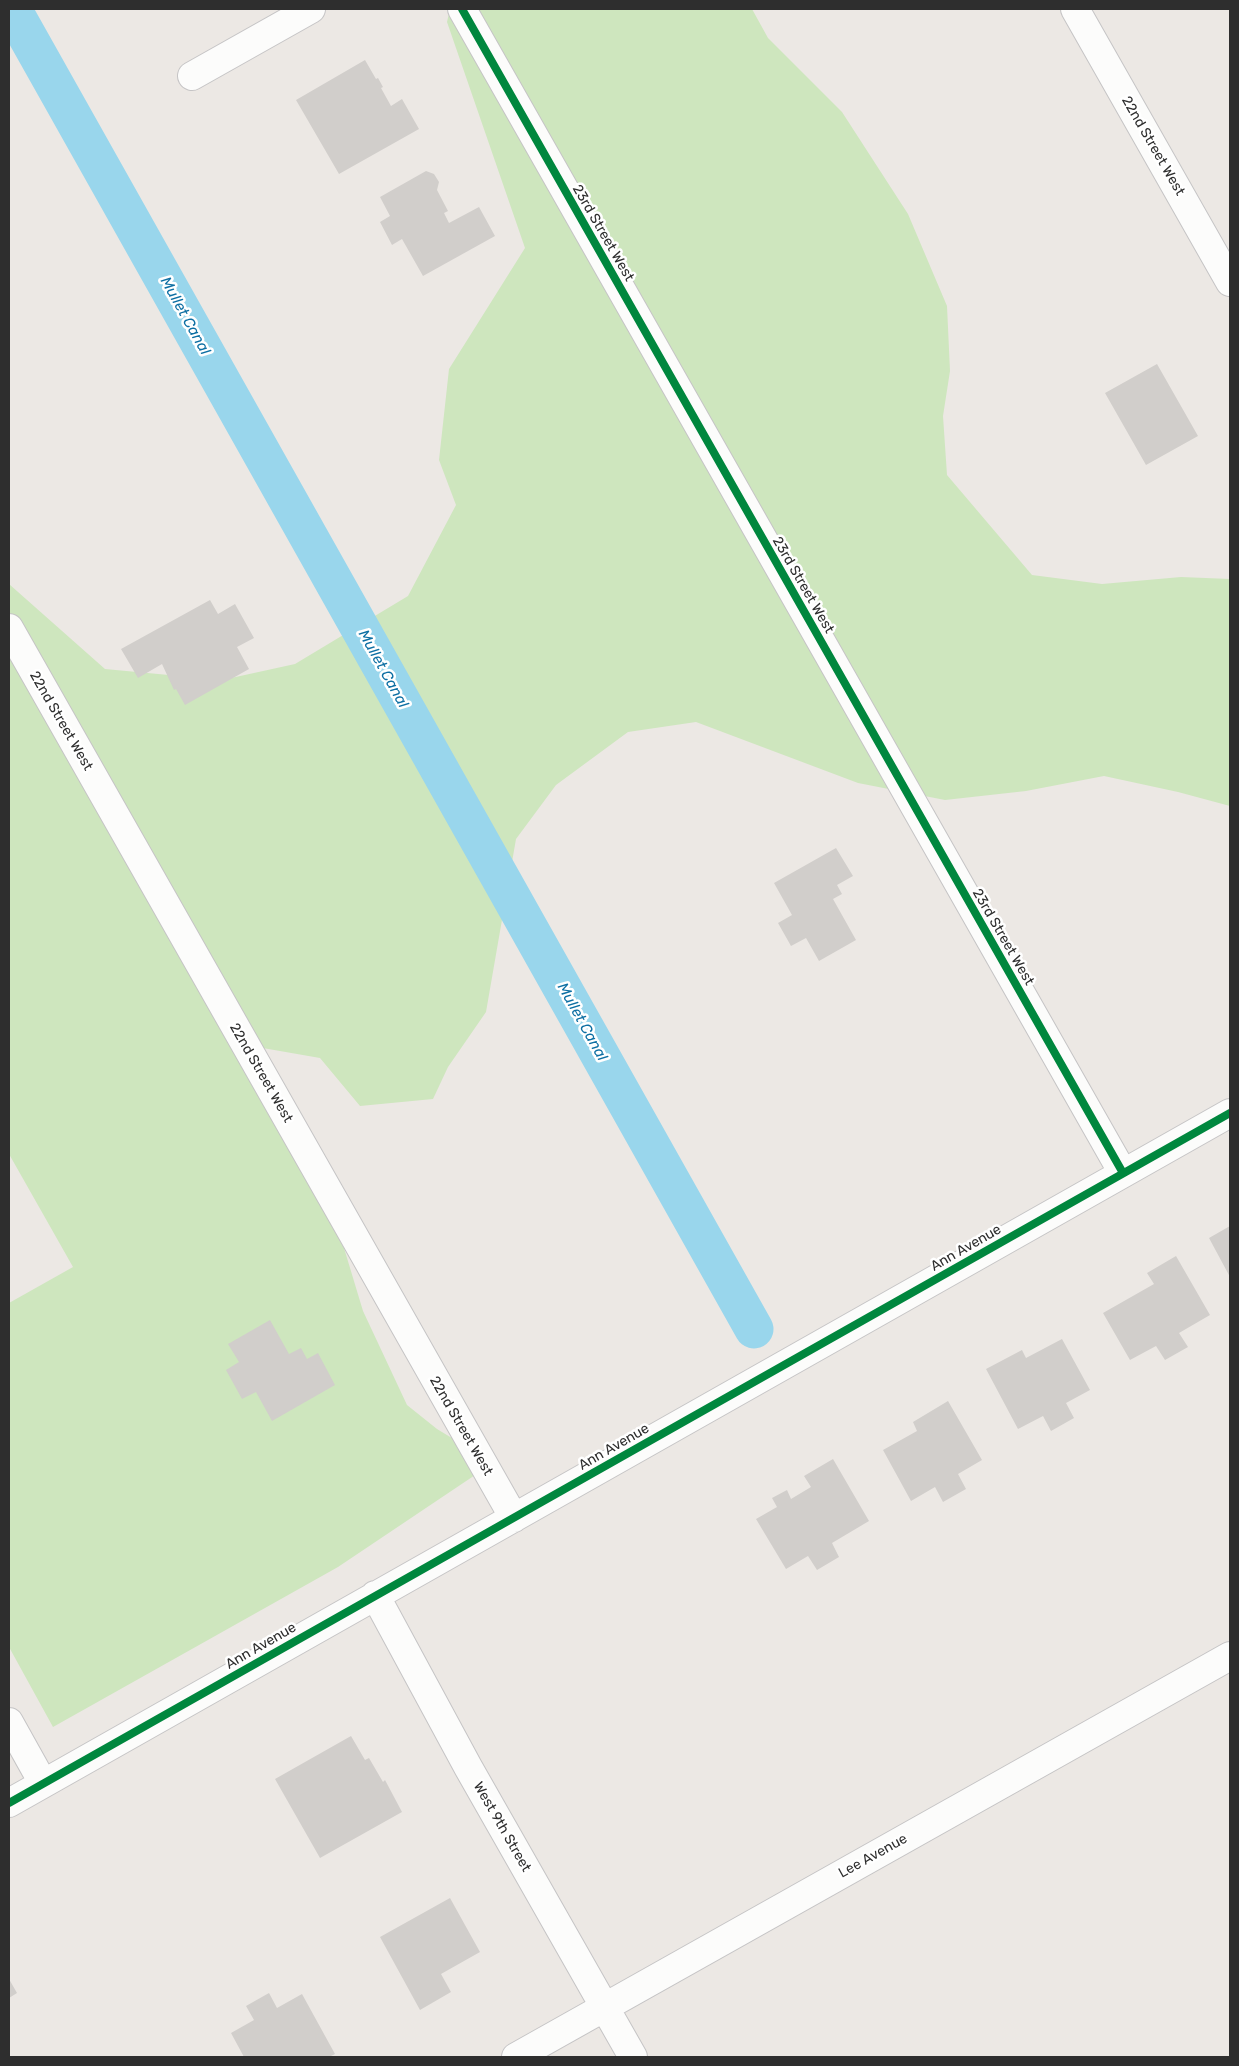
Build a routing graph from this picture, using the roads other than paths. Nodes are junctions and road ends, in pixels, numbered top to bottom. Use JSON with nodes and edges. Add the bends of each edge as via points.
{"nodes":[{"id":1,"x":310,"y":9,"type":"edge"},
{"id":2,"x":462,"y":9,"type":"edge"},
{"id":3,"x":1075,"y":9,"type":"edge"},
{"id":4,"x":192,"y":76,"type":"dead end"},
{"id":5,"x":1230,"y":282,"type":"edge"},
{"id":6,"x":9,"y":628,"type":"edge"},
{"id":7,"x":1230,"y":1112,"type":"edge"},
{"id":8,"x":1123,"y":1174,"type":"junction"},
{"id":9,"x":514,"y":1518,"type":"junction"},
{"id":10,"x":375,"y":1596,"type":"junction"},
{"id":11,"x":1230,"y":1656,"type":"edge"},
{"id":12,"x":9,"y":1722,"type":"edge"},
{"id":13,"x":43,"y":1783,"type":"junction"},
{"id":14,"x":9,"y":1803,"type":"edge"},
{"id":15,"x":604,"y":2007,"type":"junction"},
{"id":16,"x":516,"y":2057,"type":"edge"},
{"id":17,"x":632,"y":2057,"type":"edge"}],
"edges":[{"from":1,"to":4,"type":"street"},
{"from":2,"to":8,"type":"street","name":"23rd Street West"},
{"from":3,"to":5,"type":"street","name":"22nd Street West"},
{"from":6,"to":9,"type":"street","name":"22nd Street West"},
{"from":7,"to":8,"type":"street","name":"Ann Avenue"},
{"from":8,"to":9,"type":"street","name":"Ann Avenue"},
{"from":9,"to":10,"type":"street","name":"Ann Avenue"},
{"from":10,"to":13,"type":"street","name":"Ann Avenue"},
{"from":10,"to":15,"type":"street","name":"West 9th Street"},
{"from":11,"to":15,"type":"street","name":"Lee Avenue"},
{"from":12,"to":13,"type":"street"},
{"from":13,"to":14,"type":"street","name":"Ann Avenue"},
{"from":15,"to":16,"type":"street","name":"Lee Avenue"},
{"from":15,"to":17,"type":"street","name":"West 9th Street"}]}
